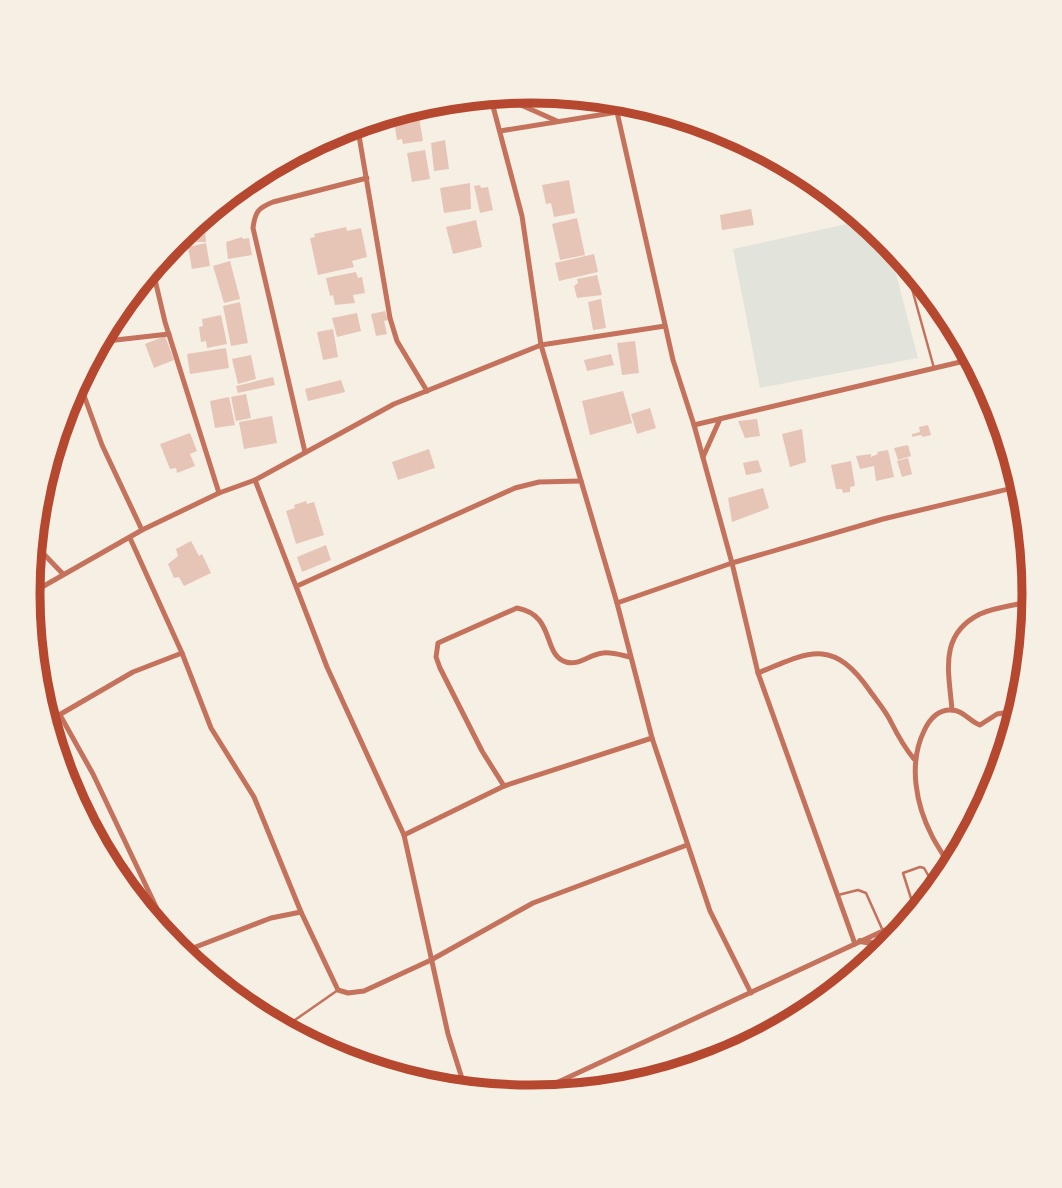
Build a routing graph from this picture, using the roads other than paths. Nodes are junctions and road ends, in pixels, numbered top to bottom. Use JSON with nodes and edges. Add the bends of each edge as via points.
{"nodes":[{"id":1,"x":517,"y":103,"type":"edge"},
{"id":2,"x":493,"y":105,"type":"edge"},
{"id":3,"x":617,"y":112,"type":"joint"},
{"id":4,"x":557,"y":121,"type":"junction"},
{"id":5,"x":500,"y":131,"type":"junction"},
{"id":6,"x":358,"y":135,"type":"edge"},
{"id":7,"x":367,"y":178,"type":"junction"},
{"id":8,"x":155,"y":279,"type":"edge"},
{"id":9,"x":910,"y":283,"type":"edge"},
{"id":10,"x":665,"y":326,"type":"junction"},
{"id":11,"x":169,"y":334,"type":"junction"},
{"id":12,"x":111,"y":341,"type":"edge"},
{"id":13,"x":541,"y":345,"type":"junction"},
{"id":14,"x":963,"y":361,"type":"edge"},
{"id":15,"x":934,"y":368,"type":"junction"},
{"id":16,"x":427,"y":391,"type":"junction"},
{"id":17,"x":83,"y":394,"type":"edge"},
{"id":18,"x":720,"y":419,"type":"junction"},
{"id":19,"x":694,"y":425,"type":"junction"},
{"id":20,"x":305,"y":453,"type":"junction"},
{"id":21,"x":702,"y":458,"type":"junction"},
{"id":22,"x":255,"y":480,"type":"junction"},
{"id":23,"x":581,"y":481,"type":"junction"},
{"id":24,"x":1010,"y":489,"type":"edge"},
{"id":25,"x":219,"y":493,"type":"junction"},
{"id":26,"x":142,"y":530,"type":"junction"},
{"id":27,"x":130,"y":538,"type":"junction"},
{"id":28,"x":42,"y":552,"type":"edge"},
{"id":29,"x":732,"y":563,"type":"junction"},
{"id":30,"x":63,"y":574,"type":"junction"},
{"id":31,"x":297,"y":586,"type":"junction"},
{"id":32,"x":40,"y":587,"type":"edge"},
{"id":33,"x":617,"y":603,"type":"junction"},
{"id":34,"x":1022,"y":604,"type":"edge"},
{"id":35,"x":182,"y":653,"type":"junction"},
{"id":36,"x":630,"y":657,"type":"junction"},
{"id":37,"x":758,"y":673,"type":"junction"},
{"id":38,"x":952,"y":710,"type":"junction"},
{"id":39,"x":1007,"y":712,"type":"edge"},
{"id":40,"x":60,"y":715,"type":"junction"},
{"id":41,"x":56,"y":717,"type":"edge"},
{"id":42,"x":652,"y":738,"type":"junction"},
{"id":43,"x":914,"y":759,"type":"junction"},
{"id":44,"x":503,"y":786,"type":"junction"},
{"id":45,"x":404,"y":835,"type":"junction"},
{"id":46,"x":687,"y":845,"type":"junction"},
{"id":47,"x":945,"y":858,"type":"edge"},
{"id":48,"x":930,"y":879,"type":"edge"},
{"id":49,"x":836,"y":895,"type":"junction"},
{"id":50,"x":912,"y":904,"type":"edge"},
{"id":51,"x":301,"y":912,"type":"junction"},
{"id":52,"x":161,"y":917,"type":"edge"},
{"id":53,"x":891,"y":927,"type":"edge"},
{"id":54,"x":883,"y":931,"type":"junction"},
{"id":55,"x":858,"y":943,"type":"junction"},
{"id":56,"x":874,"y":945,"type":"edge"},
{"id":57,"x":191,"y":947,"type":"edge"},
{"id":58,"x":431,"y":960,"type":"junction"},
{"id":59,"x":338,"y":990,"type":"junction"},
{"id":60,"x":751,"y":993,"type":"junction"},
{"id":61,"x":291,"y":1022,"type":"edge"},
{"id":62,"x":463,"y":1080,"type":"edge"},
{"id":63,"x":553,"y":1084,"type":"edge"}],
"edges":[{"from":1,"to":4,"type":"street"},
{"from":2,"to":5,"type":"street"},
{"from":3,"to":4,"type":"street"},
{"from":3,"to":10,"type":"street"},
{"from":4,"to":5,"type":"street"},
{"from":5,"to":13,"type":"street","via":[[522,216]]},
{"from":6,"to":7,"type":"street"},
{"from":7,"to":16,"type":"street","via":[[390,318],[397,341]]},
{"from":7,"to":20,"type":"street","via":[[273,202],[254,214],[253,228]]},
{"from":8,"to":11,"type":"street"},
{"from":9,"to":15,"type":"lane"},
{"from":10,"to":13,"type":"street"},
{"from":10,"to":19,"type":"street"},
{"from":11,"to":12,"type":"street"},
{"from":11,"to":25,"type":"street"},
{"from":13,"to":16,"type":"street"},
{"from":13,"to":23,"type":"street"},
{"from":14,"to":15,"type":"street"},
{"from":15,"to":18,"type":"street"},
{"from":16,"to":20,"type":"street"},
{"from":17,"to":26,"type":"street"},
{"from":18,"to":19,"type":"street"},
{"from":18,"to":21,"type":"street"},
{"from":19,"to":21,"type":"street"},
{"from":20,"to":22,"type":"street"},
{"from":21,"to":29,"type":"street"},
{"from":22,"to":25,"type":"street"},
{"from":22,"to":31,"type":"street"},
{"from":23,"to":31,"type":"street","via":[[515,488]]},
{"from":23,"to":33,"type":"street"},
{"from":24,"to":29,"type":"street"},
{"from":25,"to":26,"type":"street"},
{"from":26,"to":27,"type":"street"},
{"from":27,"to":30,"type":"street"},
{"from":27,"to":35,"type":"street"},
{"from":28,"to":30,"type":"street"},
{"from":29,"to":33,"type":"street"},
{"from":29,"to":37,"type":"street"},
{"from":30,"to":32,"type":"street"},
{"from":31,"to":45,"type":"street","via":[[327,667]]},
{"from":33,"to":36,"type":"street"},
{"from":34,"to":38,"type":"street","via":[[981,614],[951,641]]},
{"from":35,"to":40,"type":"street","via":[[132,672]]},
{"from":35,"to":51,"type":"street","via":[[211,728],[254,797]]},
{"from":36,"to":42,"type":"street"},
{"from":36,"to":44,"type":"street","via":[[603,653],[576,663],[562,660],[538,617],[517,608],[438,643],[440,668]]},
{"from":37,"to":43,"type":"street","via":[[803,656],[832,654],[856,672]]},
{"from":37,"to":49,"type":"street"},
{"from":38,"to":39,"type":"street","via":[[980,725]]},
{"from":38,"to":43,"type":"street","via":[[930,719]]},
{"from":40,"to":41,"type":"street"},
{"from":40,"to":52,"type":"street"},
{"from":42,"to":44,"type":"street"},
{"from":42,"to":46,"type":"street"},
{"from":43,"to":47,"type":"street","via":[[920,804]]},
{"from":44,"to":45,"type":"street"},
{"from":45,"to":58,"type":"street"},
{"from":46,"to":58,"type":"street","via":[[533,903]]},
{"from":46,"to":60,"type":"street","via":[[710,911]]},
{"from":48,"to":50,"type":"lane","via":[[920,867],[903,873]]},
{"from":49,"to":54,"type":"lane","via":[[858,890],[866,893]]},
{"from":49,"to":55,"type":"street"},
{"from":51,"to":57,"type":"street"},
{"from":51,"to":59,"type":"street"},
{"from":53,"to":54,"type":"street"},
{"from":54,"to":55,"type":"street"},
{"from":55,"to":56,"type":"street"},
{"from":55,"to":60,"type":"street"},
{"from":58,"to":59,"type":"street","via":[[364,991]]},
{"from":58,"to":62,"type":"street"},
{"from":59,"to":61,"type":"lane"},
{"from":60,"to":63,"type":"street"}]}
